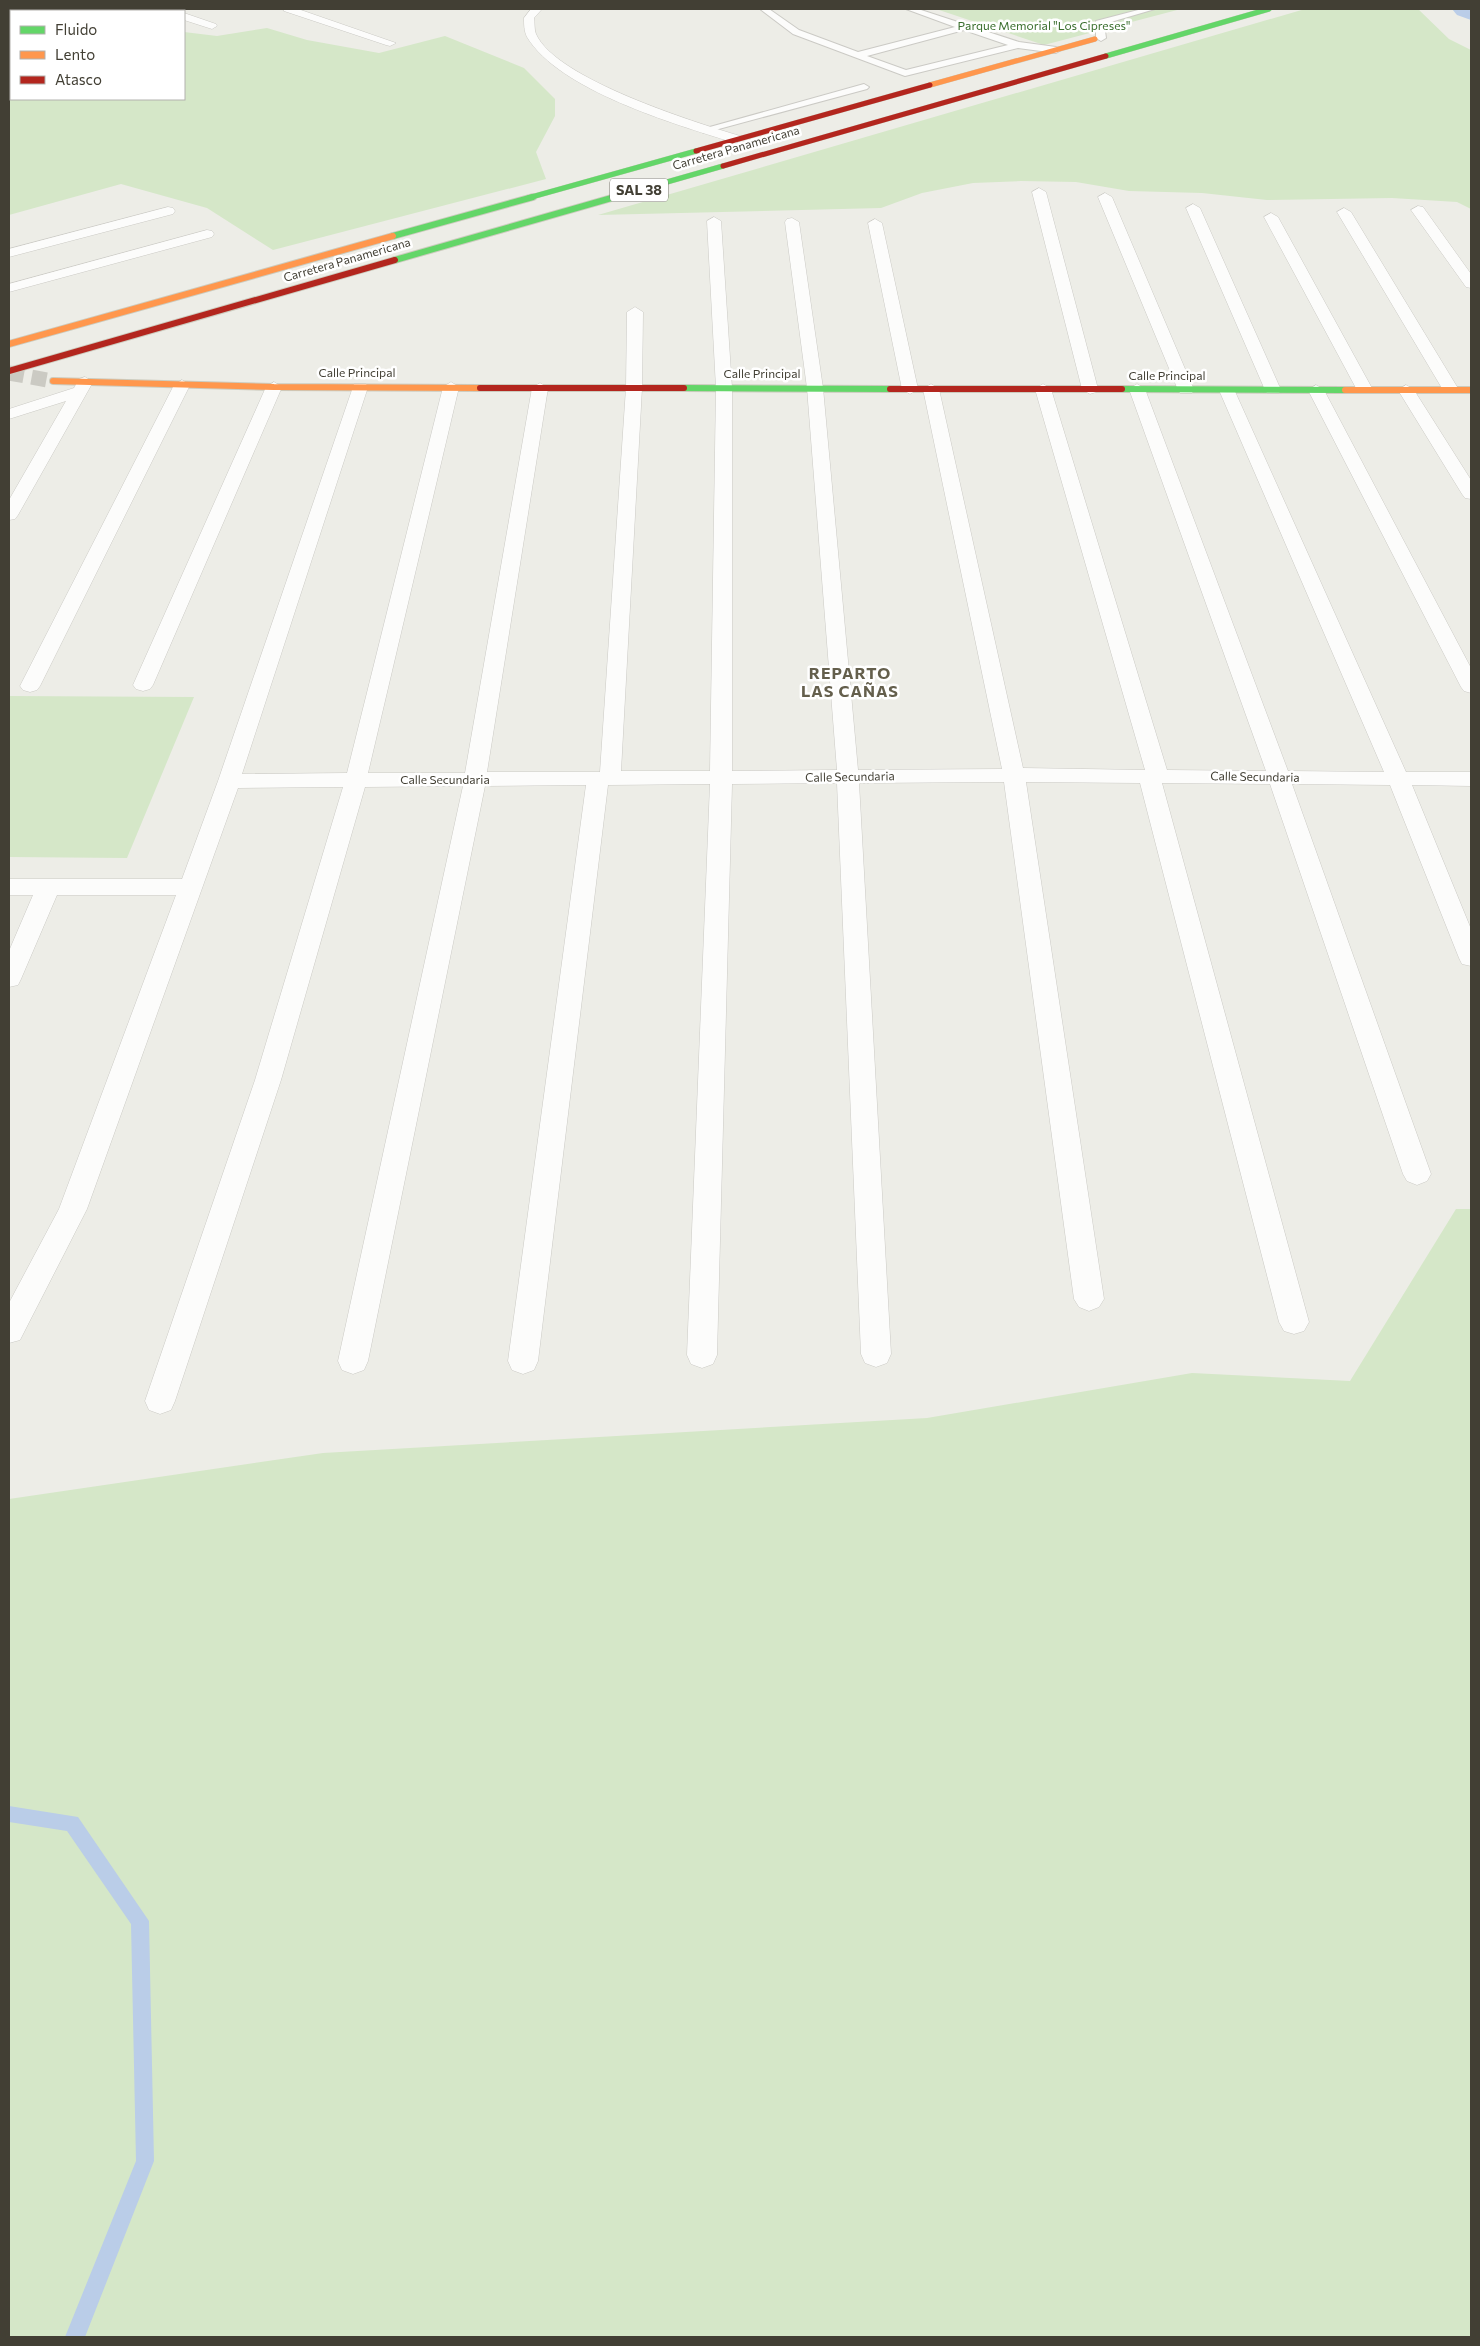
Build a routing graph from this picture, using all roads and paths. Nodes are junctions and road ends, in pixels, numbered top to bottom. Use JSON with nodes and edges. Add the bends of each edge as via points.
{"nodes":[{"id":1,"x":288,"y":9,"type":"edge"},
{"id":2,"x":537,"y":9,"type":"edge"},
{"id":3,"x":764,"y":9,"type":"edge"},
{"id":4,"x":910,"y":9,"type":"edge"},
{"id":5,"x":1151,"y":9,"type":"edge"},
{"id":6,"x":1269,"y":9,"type":"edge"},
{"id":7,"x":185,"y":16,"type":"edge"},
{"id":8,"x":212,"y":26,"type":"dead end"},
{"id":9,"x":966,"y":27,"type":"junction"},
{"id":10,"x":1105,"y":36,"type":"joint"},
{"id":11,"x":390,"y":43,"type":"dead end"},
{"id":12,"x":1018,"y":44,"type":"junction"},
{"id":13,"x":1056,"y":50,"type":"junction"},
{"id":14,"x":859,"y":55,"type":"junction"},
{"id":15,"x":864,"y":87,"type":"dead end"},
{"id":16,"x":704,"y":130,"type":"junction"},
{"id":17,"x":736,"y":138,"type":"junction"},
{"id":18,"x":626,"y":170,"type":"junction"},
{"id":19,"x":660,"y":184,"type":"junction"},
{"id":20,"x":1039,"y":192,"type":"dead end"},
{"id":21,"x":1105,"y":197,"type":"dead end"},
{"id":22,"x":1193,"y":208,"type":"dead end"},
{"id":23,"x":1418,"y":210,"type":"dead end"},
{"id":24,"x":168,"y":211,"type":"dead end"},
{"id":25,"x":1344,"y":212,"type":"dead end"},
{"id":26,"x":1271,"y":216,"type":"dead end"},
{"id":27,"x":714,"y":221,"type":"dead end"},
{"id":28,"x":792,"y":222,"type":"dead end"},
{"id":29,"x":875,"y":223,"type":"dead end"},
{"id":30,"x":207,"y":234,"type":"dead end"},
{"id":31,"x":9,"y":253,"type":"edge"},
{"id":32,"x":1471,"y":284,"type":"edge"},
{"id":33,"x":9,"y":288,"type":"edge"},
{"id":34,"x":635,"y":312,"type":"dead end"},
{"id":35,"x":9,"y":344,"type":"edge"},
{"id":36,"x":9,"y":372,"type":"edge"},
{"id":37,"x":53,"y":381,"type":"tunnel mouth"},
{"id":38,"x":182,"y":385,"type":"junction"},
{"id":39,"x":274,"y":386,"type":"junction"},
{"id":40,"x":82,"y":387,"type":"junction"},
{"id":41,"x":360,"y":387,"type":"junction"},
{"id":42,"x":451,"y":387,"type":"junction"},
{"id":43,"x":540,"y":388,"type":"junction"},
{"id":44,"x":634,"y":388,"type":"junction"},
{"id":45,"x":724,"y":388,"type":"junction"},
{"id":46,"x":815,"y":388,"type":"junction"},
{"id":47,"x":920,"y":389,"type":"junction"},
{"id":48,"x":1043,"y":389,"type":"junction"},
{"id":49,"x":1090,"y":389,"type":"junction"},
{"id":50,"x":1138,"y":390,"type":"junction"},
{"id":51,"x":1186,"y":390,"type":"junction"},
{"id":52,"x":1227,"y":390,"type":"junction"},
{"id":53,"x":1273,"y":390,"type":"junction"},
{"id":54,"x":1316,"y":390,"type":"junction"},
{"id":55,"x":1365,"y":390,"type":"junction"},
{"id":56,"x":1406,"y":390,"type":"junction"},
{"id":57,"x":1451,"y":390,"type":"junction"},
{"id":58,"x":1471,"y":390,"type":"edge"},
{"id":59,"x":9,"y":414,"type":"edge"},
{"id":60,"x":1471,"y":494,"type":"edge"},
{"id":61,"x":9,"y":515,"type":"edge"},
{"id":62,"x":143,"y":685,"type":"dead end"},
{"id":63,"x":30,"y":686,"type":"dead end"},
{"id":64,"x":1471,"y":687,"type":"edge"},
{"id":65,"x":1014,"y":775,"type":"junction"},
{"id":66,"x":1153,"y":776,"type":"junction"},
{"id":67,"x":1279,"y":777,"type":"junction"},
{"id":68,"x":722,"y":778,"type":"junction"},
{"id":69,"x":848,"y":778,"type":"junction"},
{"id":70,"x":1398,"y":778,"type":"junction"},
{"id":71,"x":475,"y":779,"type":"junction"},
{"id":72,"x":604,"y":779,"type":"junction"},
{"id":73,"x":1471,"y":779,"type":"edge"},
{"id":74,"x":356,"y":780,"type":"junction"},
{"id":75,"x":229,"y":781,"type":"junction"},
{"id":76,"x":9,"y":887,"type":"edge"},
{"id":77,"x":48,"y":887,"type":"junction"},
{"id":78,"x":191,"y":887,"type":"junction"},
{"id":79,"x":1471,"y":958,"type":"edge"},
{"id":80,"x":9,"y":979,"type":"edge"},
{"id":81,"x":1417,"y":1174,"type":"dead end"},
{"id":82,"x":1089,"y":1299,"type":"dead end"},
{"id":83,"x":1294,"y":1322,"type":"dead end"},
{"id":84,"x":9,"y":1331,"type":"edge"},
{"id":85,"x":876,"y":1354,"type":"dead end"},
{"id":86,"x":702,"y":1355,"type":"dead end"},
{"id":87,"x":353,"y":1361,"type":"dead end"},
{"id":88,"x":524,"y":1361,"type":"dead end"},
{"id":89,"x":160,"y":1401,"type":"dead end"}],
"edges":[{"from":1,"to":11,"type":"street"},
{"from":2,"to":16,"type":"street","via":[[529,18],[531,34],[541,50],[561,65],[601,89]]},
{"from":3,"to":14,"type":"lane","via":[[796,32]]},
{"from":4,"to":9,"type":"lane"},
{"from":5,"to":10,"type":"lane","via":[[1099,23]]},
{"from":6,"to":19,"type":"main road","name":"Carretera Panamericana","number":"SAL 38"},
{"from":7,"to":8,"type":"street"},
{"from":9,"to":12,"type":"lane"},
{"from":9,"to":14,"type":"lane"},
{"from":10,"to":13,"type":"main road","name":"Carretera Panamericana","number":"SAL 38"},
{"from":12,"to":13,"type":"lane"},
{"from":12,"to":14,"type":"lane","via":[[905,73]]},
{"from":13,"to":17,"type":"main road","name":"Carretera Panamericana","number":"SAL 38"},
{"from":15,"to":16,"type":"lane"},
{"from":16,"to":17,"type":"street"},
{"from":17,"to":18,"type":"main road","name":"Carretera Panamericana","number":"SAL 38"},
{"from":18,"to":19,"type":"main road"},
{"from":18,"to":35,"type":"main road","name":"Carretera Panamericana","number":"SAL 38"},
{"from":19,"to":36,"type":"main road","name":"Carretera Panamericana","number":"SAL 38"},
{"from":20,"to":49,"type":"street"},
{"from":21,"to":51,"type":"street"},
{"from":22,"to":53,"type":"street"},
{"from":23,"to":32,"type":"street"},
{"from":24,"to":31,"type":"street"},
{"from":25,"to":57,"type":"street"},
{"from":26,"to":55,"type":"street"},
{"from":27,"to":45,"type":"street"},
{"from":28,"to":46,"type":"street"},
{"from":29,"to":47,"type":"street"},
{"from":30,"to":33,"type":"street"},
{"from":34,"to":44,"type":"street"},
{"from":37,"to":40,"type":"main road","name":"Calle Principal"},
{"from":38,"to":39,"type":"main road","name":"Calle Principal"},
{"from":38,"to":40,"type":"main road","name":"Calle Principal"},
{"from":38,"to":63,"type":"street"},
{"from":39,"to":41,"type":"main road","name":"Calle Principal"},
{"from":39,"to":62,"type":"street"},
{"from":40,"to":59,"type":"street"},
{"from":40,"to":61,"type":"street"},
{"from":41,"to":42,"type":"main road","name":"Calle Principal"},
{"from":41,"to":75,"type":"street"},
{"from":42,"to":43,"type":"main road","name":"Calle Principal"},
{"from":42,"to":74,"type":"street"},
{"from":43,"to":44,"type":"main road","name":"Calle Principal"},
{"from":43,"to":71,"type":"street"},
{"from":44,"to":45,"type":"main road","name":"Calle Principal"},
{"from":44,"to":72,"type":"street"},
{"from":45,"to":46,"type":"main road","name":"Calle Principal"},
{"from":45,"to":68,"type":"street"},
{"from":46,"to":47,"type":"main road","name":"Calle Principal"},
{"from":46,"to":69,"type":"street"},
{"from":47,"to":48,"type":"main road","name":"Calle Principal"},
{"from":47,"to":65,"type":"street"},
{"from":48,"to":49,"type":"main road","name":"Calle Principal"},
{"from":48,"to":66,"type":"street"},
{"from":49,"to":50,"type":"main road","name":"Calle Principal"},
{"from":50,"to":51,"type":"main road","name":"Calle Principal"},
{"from":50,"to":67,"type":"street"},
{"from":51,"to":52,"type":"main road","name":"Calle Principal"},
{"from":52,"to":53,"type":"main road","name":"Calle Principal"},
{"from":52,"to":70,"type":"street"},
{"from":53,"to":54,"type":"main road","name":"Calle Principal"},
{"from":54,"to":55,"type":"main road","name":"Calle Principal"},
{"from":54,"to":64,"type":"street"},
{"from":55,"to":56,"type":"main road","name":"Calle Principal"},
{"from":56,"to":57,"type":"main road","name":"Calle Principal"},
{"from":56,"to":60,"type":"street"},
{"from":57,"to":58,"type":"main road","name":"Calle Principal"},
{"from":65,"to":66,"type":"street","name":"Calle Secundaria"},
{"from":65,"to":69,"type":"street","name":"Calle Secundaria"},
{"from":65,"to":82,"type":"street"},
{"from":66,"to":67,"type":"street","name":"Calle Secundaria"},
{"from":66,"to":83,"type":"street"},
{"from":67,"to":70,"type":"street","name":"Calle Secundaria"},
{"from":67,"to":81,"type":"street"},
{"from":68,"to":69,"type":"street","name":"Calle Secundaria"},
{"from":68,"to":72,"type":"street","name":"Calle Secundaria"},
{"from":68,"to":86,"type":"street"},
{"from":69,"to":85,"type":"street"},
{"from":70,"to":73,"type":"street","name":"Calle Secundaria"},
{"from":70,"to":79,"type":"street"},
{"from":71,"to":72,"type":"street","name":"Calle Secundaria"},
{"from":71,"to":74,"type":"street","name":"Calle Secundaria"},
{"from":71,"to":87,"type":"street"},
{"from":72,"to":88,"type":"street"},
{"from":74,"to":75,"type":"street","name":"Calle Secundaria"},
{"from":74,"to":89,"type":"street","via":[[268,1080]]},
{"from":75,"to":78,"type":"street"},
{"from":76,"to":77,"type":"street"},
{"from":77,"to":78,"type":"street"},
{"from":77,"to":80,"type":"street"},
{"from":78,"to":84,"type":"street","via":[[73,1209]]}]}
